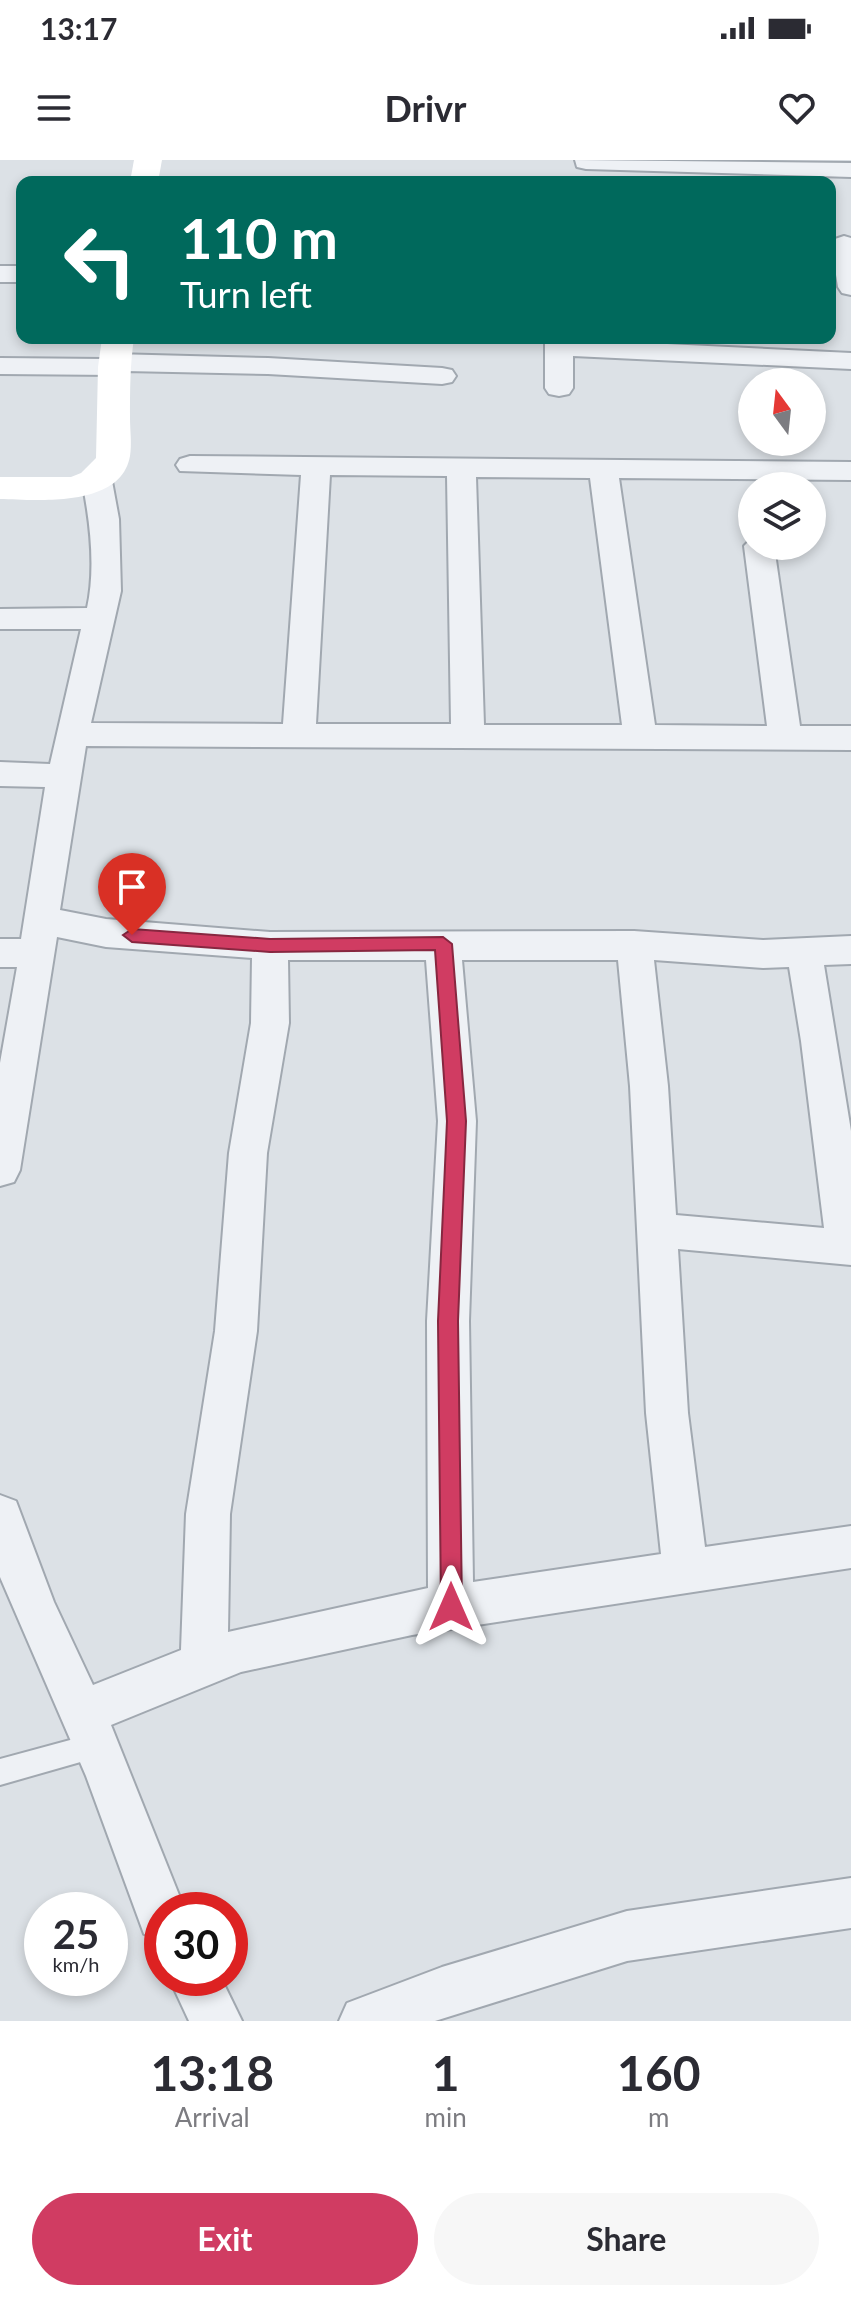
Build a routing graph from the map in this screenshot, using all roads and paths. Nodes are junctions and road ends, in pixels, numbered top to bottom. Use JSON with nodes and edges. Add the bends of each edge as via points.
{"nodes":[{"id":1,"x":585,"y":168,"type":"edge"},
{"id":2,"x":774,"y":170,"type":"edge"},
{"id":3,"x":851,"y":170,"type":"edge"},
{"id":4,"x":842,"y":243,"type":"edge"},
{"id":5,"x":851,"y":287,"type":"edge"},
{"id":6,"x":559,"y":344,"type":"edge"},
{"id":7,"x":590,"y":344,"type":"edge"},
{"id":8,"x":115,"y":356,"type":"edge"},
{"id":9,"x":851,"y":361,"type":"edge"},
{"id":10,"x":0,"y":366,"type":"edge"},
{"id":11,"x":442,"y":376,"type":"dead end"},
{"id":12,"x":559,"y":388,"type":"dead end"},
{"id":13,"x":190,"y":465,"type":"dead end"},
{"id":14,"x":316,"y":467,"type":"junction"},
{"id":15,"x":461,"y":469,"type":"junction"},
{"id":16,"x":603,"y":469,"type":"junction"},
{"id":17,"x":851,"y":471,"type":"edge"},
{"id":18,"x":826,"y":474,"type":"edge"},
{"id":19,"x":97,"y":481,"type":"junction"},
{"id":20,"x":738,"y":481,"type":"edge"},
{"id":21,"x":0,"y":488,"type":"edge"},
{"id":22,"x":761,"y":560,"type":"edge"},
{"id":23,"x":99,"y":618,"type":"junction"},
{"id":24,"x":0,"y":619,"type":"edge"},
{"id":25,"x":72,"y":734,"type":"junction"},
{"id":26,"x":299,"y":735,"type":"junction"},
{"id":27,"x":468,"y":735,"type":"junction"},
{"id":28,"x":640,"y":736,"type":"junction"},
{"id":29,"x":785,"y":737,"type":"junction"},
{"id":30,"x":851,"y":738,"type":"edge"},
{"id":31,"x":0,"y":774,"type":"edge"},
{"id":32,"x":64,"y":776,"type":"junction"},
{"id":33,"x":39,"y":937,"type":"junction"},
{"id":34,"x":443,"y":944,"type":"junction"},
{"id":35,"x":634,"y":945,"type":"junction"},
{"id":36,"x":270,"y":946,"type":"junction"},
{"id":37,"x":851,"y":950,"type":"edge"},
{"id":38,"x":804,"y":952,"type":"junction"},
{"id":39,"x":0,"y":953,"type":"edge"},
{"id":40,"x":0,"y":1165,"type":"edge"},
{"id":41,"x":658,"y":1230,"type":"junction"},
{"id":42,"x":849,"y":1248,"type":"edge"},
{"id":43,"x":0,"y":1516,"type":"edge"},
{"id":44,"x":851,"y":1547,"type":"edge"},
{"id":45,"x":686,"y":1573,"type":"junction"},
{"id":46,"x":451,"y":1607,"type":"junction"},
{"id":47,"x":204,"y":1664,"type":"junction"},
{"id":48,"x":89,"y":1730,"type":"junction"},
{"id":49,"x":0,"y":1772,"type":"edge"},
{"id":50,"x":153,"y":1892,"type":"edge"},
{"id":51,"x":851,"y":1903,"type":"edge"},
{"id":52,"x":203,"y":1996,"type":"edge"},
{"id":53,"x":216,"y":2021,"type":"edge"},
{"id":54,"x":365,"y":2021,"type":"edge"}],
"edges":[{"from":1,"to":2,"type":"street"},
{"from":2,"to":3,"type":"street"},
{"from":4,"to":5,"type":"street"},
{"from":6,"to":12,"type":"street"},
{"from":7,"to":9,"type":"street"},
{"from":8,"to":10,"type":"street"},
{"from":8,"to":11,"type":"street"},
{"from":8,"to":19,"type":"street","via":[[113,458]]},
{"from":13,"to":14,"type":"street"},
{"from":14,"to":15,"type":"street"},
{"from":14,"to":26,"type":"street"},
{"from":15,"to":16,"type":"street"},
{"from":15,"to":27,"type":"street"},
{"from":16,"to":20,"type":"street"},
{"from":16,"to":28,"type":"street"},
{"from":17,"to":18,"type":"street"},
{"from":19,"to":21,"type":"street","via":[[66,489]]},
{"from":19,"to":23,"type":"street","via":[[106,591]]},
{"from":22,"to":29,"type":"street"},
{"from":23,"to":24,"type":"street"},
{"from":23,"to":25,"type":"street"},
{"from":25,"to":26,"type":"street"},
{"from":25,"to":32,"type":"street"},
{"from":26,"to":27,"type":"street"},
{"from":27,"to":28,"type":"street"},
{"from":28,"to":29,"type":"street"},
{"from":29,"to":30,"type":"street"},
{"from":31,"to":32,"type":"street"},
{"from":32,"to":33,"type":"street"},
{"from":33,"to":36,"type":"street","via":[[106,933]]},
{"from":33,"to":39,"type":"street"},
{"from":33,"to":40,"type":"street"},
{"from":34,"to":35,"type":"street"},
{"from":34,"to":36,"type":"street"},
{"from":34,"to":46,"type":"street","via":[[457,1121],[448,1321]]},
{"from":35,"to":38,"type":"street"},
{"from":35,"to":41,"type":"street"},
{"from":36,"to":47,"type":"street","via":[[270,1023],[248,1153],[236,1331],[208,1514]]},
{"from":37,"to":38,"type":"street"},
{"from":38,"to":42,"type":"street"},
{"from":41,"to":42,"type":"street"},
{"from":41,"to":45,"type":"street","via":[[667,1413]]},
{"from":43,"to":48,"type":"street"},
{"from":44,"to":45,"type":"street"},
{"from":45,"to":46,"type":"street"},
{"from":46,"to":47,"type":"street","via":[[241,1649]]},
{"from":47,"to":48,"type":"street"},
{"from":48,"to":49,"type":"lane"},
{"from":48,"to":50,"type":"street"},
{"from":51,"to":54,"type":"street","via":[[627,1936]]},
{"from":52,"to":53,"type":"street"}]}
